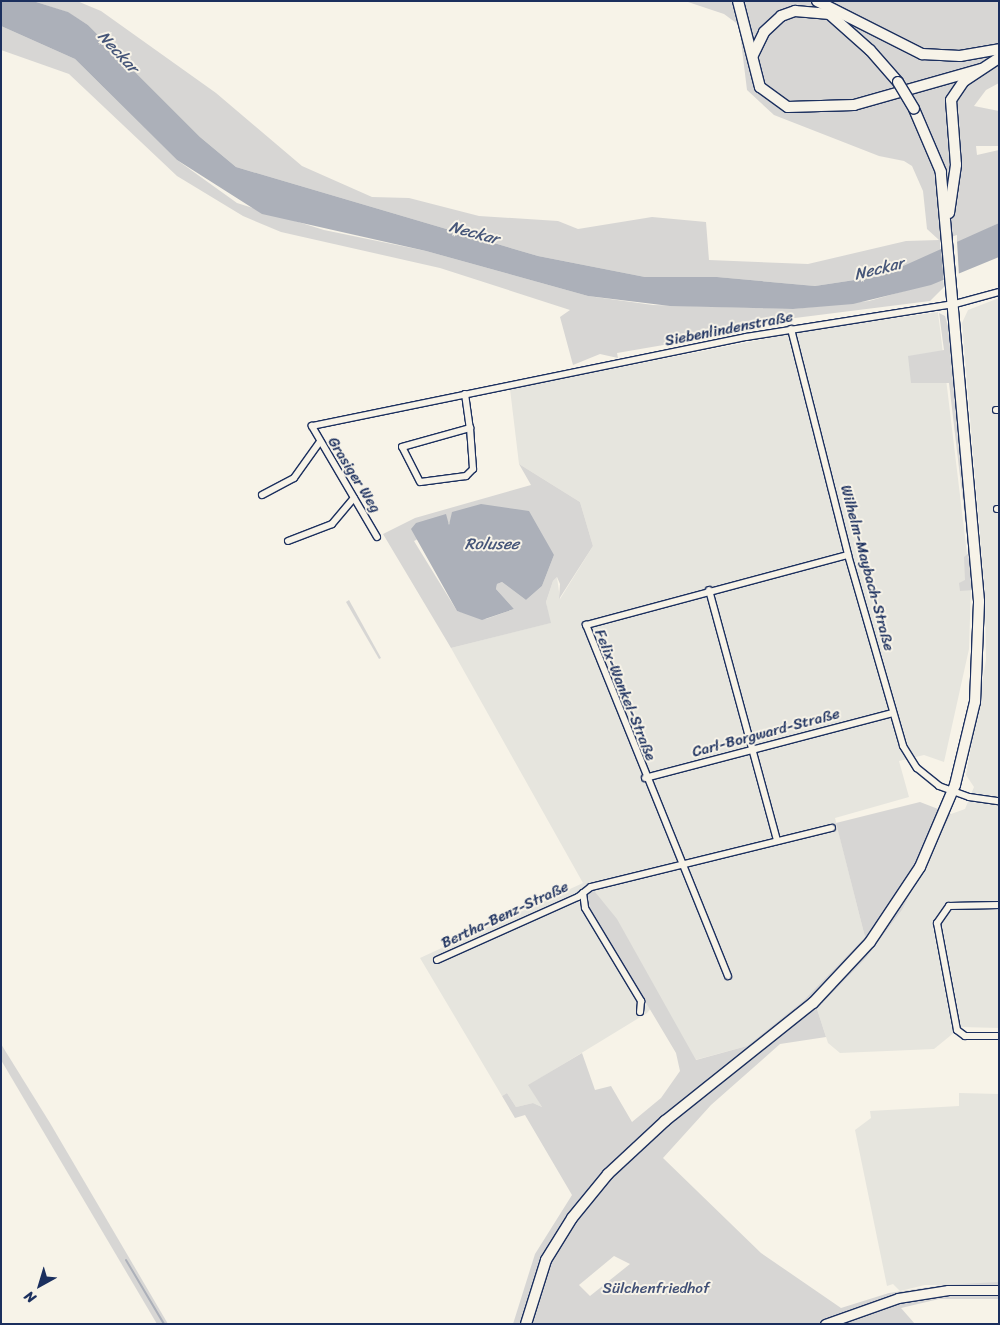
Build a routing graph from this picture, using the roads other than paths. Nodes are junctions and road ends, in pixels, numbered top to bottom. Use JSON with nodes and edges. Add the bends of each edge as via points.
{"nodes":[{"id":1,"x":738,"y":1,"type":"edge"},
{"id":2,"x":815,"y":1,"type":"edge"},
{"id":3,"x":830,"y":14,"type":"junction"},
{"id":4,"x":999,"y":49,"type":"edge"},
{"id":5,"x":752,"y":56,"type":"junction"},
{"id":6,"x":999,"y":58,"type":"edge"},
{"id":7,"x":981,"y":69,"type":"junction"},
{"id":8,"x":947,"y":224,"type":"junction"},
{"id":9,"x":999,"y":292,"type":"edge"},
{"id":10,"x":955,"y":304,"type":"junction"},
{"id":11,"x":791,"y":329,"type":"junction"},
{"id":12,"x":465,"y":394,"type":"junction"},
{"id":13,"x":312,"y":426,"type":"joint"},
{"id":14,"x":470,"y":428,"type":"junction"},
{"id":15,"x":319,"y":443,"type":"junction"},
{"id":16,"x":262,"y":495,"type":"dead end"},
{"id":17,"x":354,"y":498,"type":"junction"},
{"id":18,"x":378,"y":537,"type":"dead end"},
{"id":19,"x":288,"y":541,"type":"dead end"},
{"id":20,"x":848,"y":555,"type":"junction"},
{"id":21,"x":709,"y":590,"type":"junction"},
{"id":22,"x":893,"y":713,"type":"junction"},
{"id":23,"x":752,"y":750,"type":"junction"},
{"id":24,"x":645,"y":778,"type":"junction"},
{"id":25,"x":952,"y":792,"type":"junction"},
{"id":26,"x":999,"y":801,"type":"edge"},
{"id":27,"x":832,"y":828,"type":"dead end"},
{"id":28,"x":777,"y":841,"type":"junction"},
{"id":29,"x":682,"y":865,"type":"junction"},
{"id":30,"x":583,"y":892,"type":"junction"},
{"id":31,"x":999,"y":905,"type":"edge"},
{"id":32,"x":437,"y":960,"type":"dead end"},
{"id":33,"x":728,"y":976,"type":"dead end"},
{"id":34,"x":640,"y":1012,"type":"dead end"},
{"id":35,"x":999,"y":1036,"type":"edge"},
{"id":36,"x":999,"y":1290,"type":"edge"},
{"id":37,"x":526,"y":1324,"type":"edge"},
{"id":38,"x":826,"y":1324,"type":"edge"}],
"edges":[{"from":1,"to":5,"type":"main road"},
{"from":2,"to":3,"type":"main road"},
{"from":2,"to":4,"type":"main road","via":[[922,54],[960,56]]},
{"from":3,"to":5,"type":"main road","via":[[795,11],[781,16],[764,32]]},
{"from":3,"to":8,"type":"main road","bridge":true,"via":[[898,82],[914,109],[941,172]]},
{"from":5,"to":7,"type":"main road","via":[[760,87],[774,100],[800,109],[883,99]]},
{"from":6,"to":7,"type":"main road"},
{"from":7,"to":8,"type":"main road","via":[[955,88],[951,100],[956,165]]},
{"from":8,"to":10,"type":"main road"},
{"from":9,"to":10,"type":"street","name":"Siebenlindenstraße"},
{"from":10,"to":11,"type":"street","name":"Siebenlindenstraße"},
{"from":10,"to":25,"type":"main road","via":[[980,620],[974,702]]},
{"from":11,"to":12,"type":"street","name":"Siebenlindenstraße"},
{"from":11,"to":20,"type":"street","name":"Wilhelm-Maybach-Straße"},
{"from":12,"to":13,"type":"street","name":"Siebenlindenstraße"},
{"from":12,"to":14,"type":"street"},
{"from":13,"to":15,"type":"street","name":"Grasiger Weg"},
{"from":14,"to":14,"type":"street","via":[[473,469],[466,476],[420,482],[402,447]]},
{"from":15,"to":16,"type":"street","via":[[294,478]]},
{"from":15,"to":17,"type":"street","name":"Grasiger Weg"},
{"from":17,"to":18,"type":"street","name":"Grasiger Weg"},
{"from":17,"to":19,"type":"street","via":[[332,524]]},
{"from":20,"to":21,"type":"street","name":"Felix-Wankel-Straße"},
{"from":20,"to":22,"type":"street","name":"Wilhelm-Maybach-Straße"},
{"from":21,"to":23,"type":"street"},
{"from":21,"to":24,"type":"street","name":"Felix-Wankel-Straße","via":[[586,625]]},
{"from":22,"to":23,"type":"street","name":"Carl-Borgward-Straße"},
{"from":22,"to":25,"type":"street","name":"Wilhelm-Maybach-Straße","via":[[911,762]]},
{"from":23,"to":24,"type":"street","name":"Carl-Borgward-Straße"},
{"from":23,"to":28,"type":"street"},
{"from":24,"to":29,"type":"street","name":"Felix-Wankel-Straße"},
{"from":25,"to":26,"type":"street"},
{"from":25,"to":37,"type":"main road","via":[[908,888],[851,965],[813,1003],[638,1144],[585,1201],[546,1260]]},
{"from":27,"to":28,"type":"street"},
{"from":28,"to":29,"type":"street"},
{"from":29,"to":30,"type":"street","name":"Bertha-Benz-Straße"},
{"from":29,"to":33,"type":"street","name":"Felix-Wankel-Straße"},
{"from":30,"to":32,"type":"street","name":"Bertha-Benz-Straße"},
{"from":30,"to":34,"type":"street","name":"Bertha-Benz-Straße","via":[[585,908],[641,1001]]},
{"from":31,"to":35,"type":"street","via":[[949,906],[937,923],[957,1030],[965,1036]]},
{"from":36,"to":38,"type":"main road","via":[[948,1290],[898,1298]]}]}
